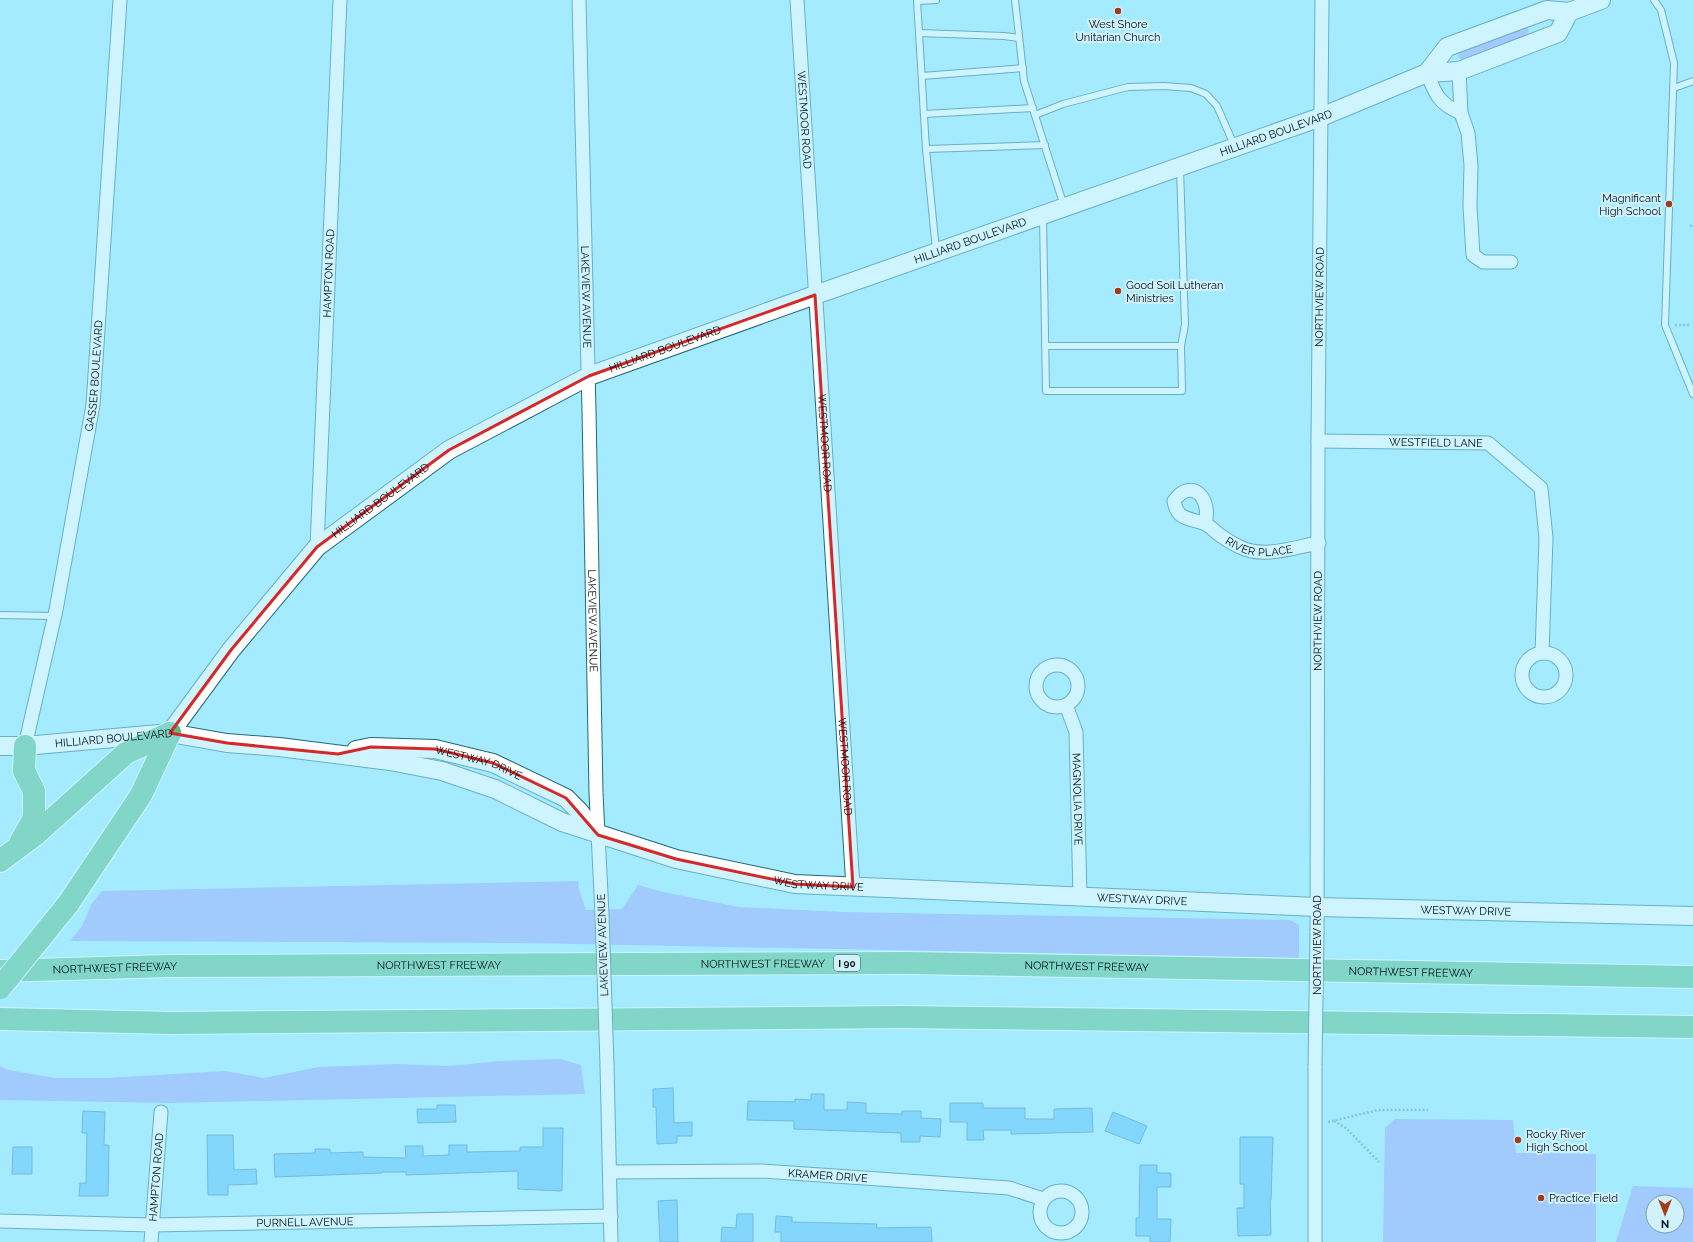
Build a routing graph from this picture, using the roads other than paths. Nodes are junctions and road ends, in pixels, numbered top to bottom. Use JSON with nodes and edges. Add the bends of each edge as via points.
{"nodes":[{"id":1,"x":120,"y":0,"type":"edge"},
{"id":2,"x":340,"y":0,"type":"edge"},
{"id":3,"x":579,"y":0,"type":"edge"},
{"id":4,"x":797,"y":0,"type":"edge"},
{"id":5,"x":917,"y":0,"type":"edge"},
{"id":6,"x":936,"y":0,"type":"edge"},
{"id":7,"x":1015,"y":0,"type":"edge"},
{"id":8,"x":1322,"y":0,"type":"edge"},
{"id":9,"x":1601,"y":0,"type":"edge"},
{"id":10,"x":1654,"y":0,"type":"edge"},
{"id":11,"x":1569,"y":12,"type":"junction"},
{"id":12,"x":919,"y":33,"type":"junction"},
{"id":13,"x":1019,"y":38,"type":"junction"},
{"id":14,"x":1023,"y":68,"type":"junction"},
{"id":15,"x":1459,"y":70,"type":"junction"},
{"id":16,"x":1427,"y":73,"type":"junction"},
{"id":17,"x":922,"y":76,"type":"junction"},
{"id":18,"x":1693,"y":81,"type":"edge"},
{"id":19,"x":1674,"y":88,"type":"junction"},
{"id":20,"x":1033,"y":108,"type":"junction"},
{"id":21,"x":1461,"y":112,"type":"junction"},
{"id":22,"x":924,"y":114,"type":"junction"},
{"id":23,"x":1035,"y":115,"type":"junction"},
{"id":24,"x":1322,"y":117,"type":"junction"},
{"id":25,"x":1045,"y":145,"type":"junction"},
{"id":26,"x":1235,"y":147,"type":"junction"},
{"id":27,"x":926,"y":149,"type":"junction"},
{"id":28,"x":1180,"y":166,"type":"junction"},
{"id":29,"x":1065,"y":207,"type":"junction"},
{"id":30,"x":1042,"y":215,"type":"junction"},
{"id":31,"x":936,"y":252,"type":"junction"},
{"id":32,"x":1511,"y":262,"type":"dead end"},
{"id":33,"x":816,"y":294,"type":"junction"},
{"id":34,"x":1045,"y":346,"type":"junction"},
{"id":35,"x":1181,"y":346,"type":"junction"},
{"id":36,"x":589,"y":376,"type":"junction"},
{"id":37,"x":1693,"y":394,"type":"edge"},
{"id":38,"x":1318,"y":441,"type":"junction"},
{"id":39,"x":1205,"y":523,"type":"dead end"},
{"id":40,"x":1319,"y":543,"type":"junction"},
{"id":41,"x":316,"y":547,"type":"junction"},
{"id":42,"x":0,"y":615,"type":"edge"},
{"id":43,"x":54,"y":616,"type":"junction"},
{"id":44,"x":1542,"y":653,"type":"dead end"},
{"id":45,"x":1066,"y":705,"type":"dead end"},
{"id":46,"x":170,"y":733,"type":"junction"},
{"id":47,"x":0,"y":746,"type":"edge"},
{"id":48,"x":25,"y":746,"type":"junction"},
{"id":49,"x":598,"y":835,"type":"junction"},
{"id":50,"x":4,"y":859,"type":"edge"},
{"id":51,"x":853,"y":887,"type":"junction"},
{"id":52,"x":1080,"y":896,"type":"junction"},
{"id":53,"x":1317,"y":907,"type":"junction"},
{"id":54,"x":1693,"y":916,"type":"edge"},
{"id":55,"x":0,"y":970,"type":"edge"},
{"id":56,"x":1693,"y":977,"type":"edge"},
{"id":57,"x":0,"y":988,"type":"edge"},
{"id":58,"x":0,"y":1019,"type":"edge"},
{"id":59,"x":1693,"y":1027,"type":"edge"},
{"id":60,"x":161,"y":1112,"type":"dead end"},
{"id":61,"x":610,"y":1172,"type":"junction"},
{"id":62,"x":1044,"y":1199,"type":"dead end"},
{"id":63,"x":611,"y":1216,"type":"junction"},
{"id":64,"x":0,"y":1221,"type":"edge"},
{"id":65,"x":152,"y":1225,"type":"junction"},
{"id":66,"x":152,"y":1242,"type":"edge"},
{"id":67,"x":612,"y":1242,"type":"edge"},
{"id":68,"x":1315,"y":1242,"type":"edge"}],
"edges":[{"from":1,"to":43,"type":"street","name":"GASSER BOULEVARD","via":[[92,405]]},
{"from":2,"to":41,"type":"street","name":"HAMPTON ROAD"},
{"from":3,"to":36,"type":"street","name":"LAKEVIEW AVENUE"},
{"from":4,"to":33,"type":"street","name":"WESTMOOR ROAD"},
{"from":5,"to":6,"type":"lane"},
{"from":5,"to":12,"type":"lane"},
{"from":7,"to":13,"type":"lane"},
{"from":8,"to":24,"type":"street","name":"NORTHVIEW ROAD"},
{"from":9,"to":11,"type":"main road","name":"HILLIARD BOULEVARD"},
{"from":10,"to":19,"type":"lane","via":[[1661,10],[1674,64]]},
{"from":11,"to":15,"type":"main road","name":"HILLIARD BOULEVARD","via":[[1558,33]]},
{"from":11,"to":16,"type":"main road","name":"HILLIARD BOULEVARD","via":[[1547,10],[1447,47]]},
{"from":12,"to":13,"type":"lane"},
{"from":12,"to":17,"type":"lane"},
{"from":13,"to":14,"type":"lane"},
{"from":14,"to":17,"type":"lane"},
{"from":14,"to":20,"type":"lane","via":[[1024,81]]},
{"from":15,"to":16,"type":"main road","name":"HILLIARD BOULEVARD"},
{"from":15,"to":21,"type":"street"},
{"from":16,"to":21,"type":"street","via":[[1435,94],[1442,102]]},
{"from":16,"to":24,"type":"main road","name":"HILLIARD BOULEVARD"},
{"from":17,"to":22,"type":"lane"},
{"from":18,"to":19,"type":"lane"},
{"from":19,"to":37,"type":"lane","via":[[1665,325]]},
{"from":20,"to":22,"type":"lane"},
{"from":20,"to":23,"type":"lane"},
{"from":21,"to":32,"type":"street","via":[[1468,133],[1471,165],[1470,212],[1473,255],[1483,262]]},
{"from":22,"to":27,"type":"lane"},
{"from":23,"to":25,"type":"lane"},
{"from":23,"to":26,"type":"lane","via":[[1063,104],[1128,87],[1191,88],[1206,94],[1217,106]]},
{"from":24,"to":26,"type":"main road","name":"HILLIARD BOULEVARD"},
{"from":24,"to":38,"type":"street","name":"NORTHVIEW ROAD"},
{"from":25,"to":27,"type":"lane"},
{"from":25,"to":29,"type":"lane"},
{"from":26,"to":28,"type":"main road","name":"HILLIARD BOULEVARD"},
{"from":27,"to":31,"type":"lane"},
{"from":28,"to":29,"type":"main road","name":"HILLIARD BOULEVARD"},
{"from":28,"to":35,"type":"lane","via":[[1185,325]]},
{"from":29,"to":30,"type":"main road","name":"HILLIARD BOULEVARD"},
{"from":30,"to":31,"type":"main road","name":"HILLIARD BOULEVARD"},
{"from":30,"to":34,"type":"lane"},
{"from":31,"to":33,"type":"main road","name":"HILLIARD BOULEVARD"},
{"from":33,"to":36,"type":"main road","name":"HILLIARD BOULEVARD"},
{"from":33,"to":51,"type":"street","name":"WESTMOOR ROAD"},
{"from":34,"to":35,"type":"lane"},
{"from":34,"to":35,"type":"lane","via":[[1046,391],[1182,391]]},
{"from":36,"to":41,"type":"main road","name":"HILLIARD BOULEVARD","via":[[449,450]]},
{"from":36,"to":49,"type":"street","name":"LAKEVIEW AVENUE"},
{"from":38,"to":40,"type":"street","name":"NORTHVIEW ROAD"},
{"from":38,"to":44,"type":"street","name":"WESTFIELD LANE","via":[[1488,443],[1541,488],[1546,538]]},
{"from":39,"to":40,"type":"street","name":"RIVER PLACE","via":[[1241,548],[1276,552]]},
{"from":40,"to":53,"type":"street","name":"NORTHVIEW ROAD"},
{"from":41,"to":46,"type":"main road","name":"HILLIARD BOULEVARD","via":[[231,650]]},
{"from":42,"to":43,"type":"lane"},
{"from":43,"to":48,"type":"street","name":"GASSER BOULEVARD"},
{"from":45,"to":52,"type":"street","name":"MAGNOLIA DRIVE","via":[[1076,732]]},
{"from":46,"to":48,"type":"main road","name":"HILLIARD BOULEVARD"},
{"from":46,"to":49,"type":"main road","name":"WESTWAY DRIVE","via":[[227,743],[390,761],[442,771],[495,788],[562,822]]},
{"from":46,"to":50,"type":"highway","via":[[126,753],[35,835]]},
{"from":46,"to":57,"type":"highway","bridge":true,"via":[[141,795],[68,904]]},
{"from":47,"to":48,"type":"main road","name":"HILLIARD BOULEVARD"},
{"from":48,"to":50,"type":"highway","via":[[24,771],[34,791],[34,814],[22,841]]},
{"from":49,"to":51,"type":"main road","name":"WESTWAY DRIVE","via":[[676,859],[730,871],[795,884]]},
{"from":49,"to":61,"type":"street","name":"LAKEVIEW AVENUE","bridge":true},
{"from":51,"to":52,"type":"main road","name":"WESTWAY DRIVE"},
{"from":52,"to":53,"type":"main road","name":"WESTWAY DRIVE"},
{"from":53,"to":54,"type":"main road","name":"WESTWAY DRIVE"},
{"from":53,"to":68,"type":"street","name":"NORTHVIEW ROAD","bridge":true},
{"from":55,"to":56,"type":"highway","name":"NORTHWEST FREEWAY","number":"I 90","via":[[168,966],[909,963]]},
{"from":58,"to":59,"type":"highway","via":[[171,1023],[902,1017]]},
{"from":60,"to":65,"type":"street","name":"HAMPTON ROAD"},
{"from":61,"to":62,"type":"street","name":"KRAMER DRIVE","via":[[762,1171],[1009,1188]]},
{"from":61,"to":63,"type":"street","name":"LAKEVIEW AVENUE"},
{"from":63,"to":65,"type":"street","name":"PURNELL AVENUE"},
{"from":63,"to":67,"type":"street","name":"LAKEVIEW AVENUE"},
{"from":64,"to":65,"type":"street","name":"PURNELL AVENUE"},
{"from":65,"to":66,"type":"street","name":"HAMPTON ROAD"}]}
